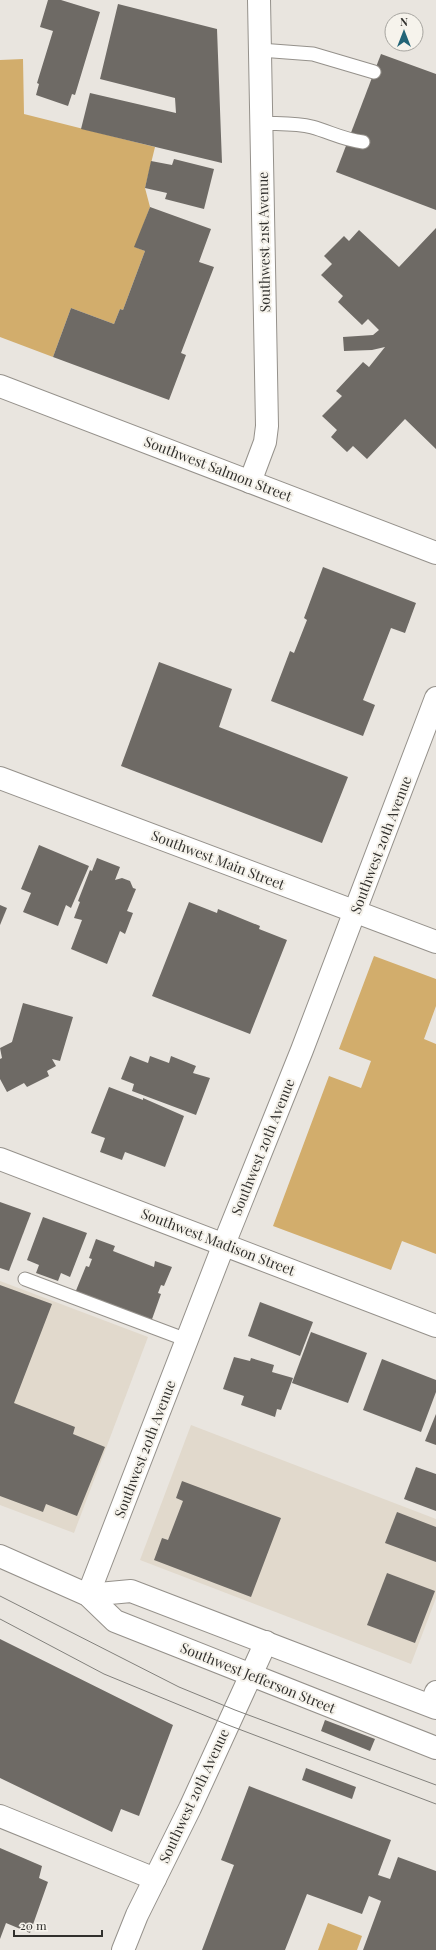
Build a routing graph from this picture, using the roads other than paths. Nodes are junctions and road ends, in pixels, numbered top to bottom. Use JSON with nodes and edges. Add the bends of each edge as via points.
{"nodes":[{"id":1,"x":258,"y":0,"type":"edge"},
{"id":2,"x":260,"y":50,"type":"junction"},
{"id":3,"x":374,"y":72,"type":"dead end"},
{"id":4,"x":262,"y":123,"type":"junction"},
{"id":5,"x":364,"y":142,"type":"dead end"},
{"id":6,"x":0,"y":386,"type":"edge"},
{"id":7,"x":250,"y":482,"type":"junction"},
{"id":8,"x":436,"y":552,"type":"edge"},
{"id":9,"x":436,"y":698,"type":"edge"},
{"id":10,"x":0,"y":778,"type":"edge"},
{"id":11,"x":356,"y":912,"type":"junction"},
{"id":12,"x":436,"y":942,"type":"edge"},
{"id":13,"x":0,"y":1159,"type":"edge"},
{"id":14,"x":224,"y":1244,"type":"junction"},
{"id":15,"x":25,"y":1279,"type":"dead end"},
{"id":16,"x":436,"y":1326,"type":"edge"},
{"id":17,"x":187,"y":1340,"type":"junction"},
{"id":18,"x":0,"y":1556,"type":"edge"},
{"id":19,"x":88,"y":1595,"type":"junction"},
{"id":20,"x":266,"y":1642,"type":"junction"},
{"id":21,"x":251,"y":1676,"type":"junction"},
{"id":22,"x":434,"y":1702,"type":"edge"},
{"id":23,"x":436,"y":1748,"type":"edge"},
{"id":24,"x":0,"y":1816,"type":"edge"},
{"id":25,"x":155,"y":1879,"type":"junction"},
{"id":26,"x":123,"y":1950,"type":"edge"}],
"edges":[{"from":1,"to":2,"type":"street","name":"Southwest 21st Avenue"},
{"from":2,"to":3,"type":"lane","via":[[313,54]]},
{"from":2,"to":4,"type":"street","name":"Southwest 21st Avenue"},
{"from":4,"to":5,"type":"lane","via":[[299,125],[348,140]]},
{"from":4,"to":7,"type":"street","name":"Southwest 21st Avenue","via":[[267,426],[265,442]]},
{"from":6,"to":7,"type":"street","name":"Southwest Salmon Street"},
{"from":7,"to":8,"type":"street","name":"Southwest Salmon Street"},
{"from":9,"to":11,"type":"street","name":"Southwest 20th Avenue"},
{"from":10,"to":11,"type":"street","name":"Southwest Main Street"},
{"from":11,"to":12,"type":"street","name":"Southwest Main Street"},
{"from":11,"to":14,"type":"street","name":"Southwest 20th Avenue"},
{"from":13,"to":14,"type":"street","name":"Southwest Madison Street"},
{"from":14,"to":16,"type":"street","name":"Southwest Madison Street"},
{"from":14,"to":17,"type":"street","name":"Southwest 20th Avenue"},
{"from":15,"to":17,"type":"lane"},
{"from":17,"to":19,"type":"street","name":"Southwest 20th Avenue"},
{"from":18,"to":19,"type":"street","name":"Southwest Jefferson Street"},
{"from":19,"to":20,"type":"street","name":"Southwest Jefferson Street","via":[[131,1591]]},
{"from":19,"to":21,"type":"street","name":"Southwest Jefferson Street","via":[[115,1621]]},
{"from":20,"to":21,"type":"street","name":"Southwest 20th Avenue"},
{"from":20,"to":22,"type":"street","name":"Southwest Jefferson Street"},
{"from":21,"to":23,"type":"street","name":"Southwest Jefferson Street"},
{"from":21,"to":25,"type":"street","name":"Southwest 20th Avenue"},
{"from":24,"to":25,"type":"street"},
{"from":25,"to":26,"type":"street","name":"Southwest 20th Avenue","via":[[136,1915]]}]}
